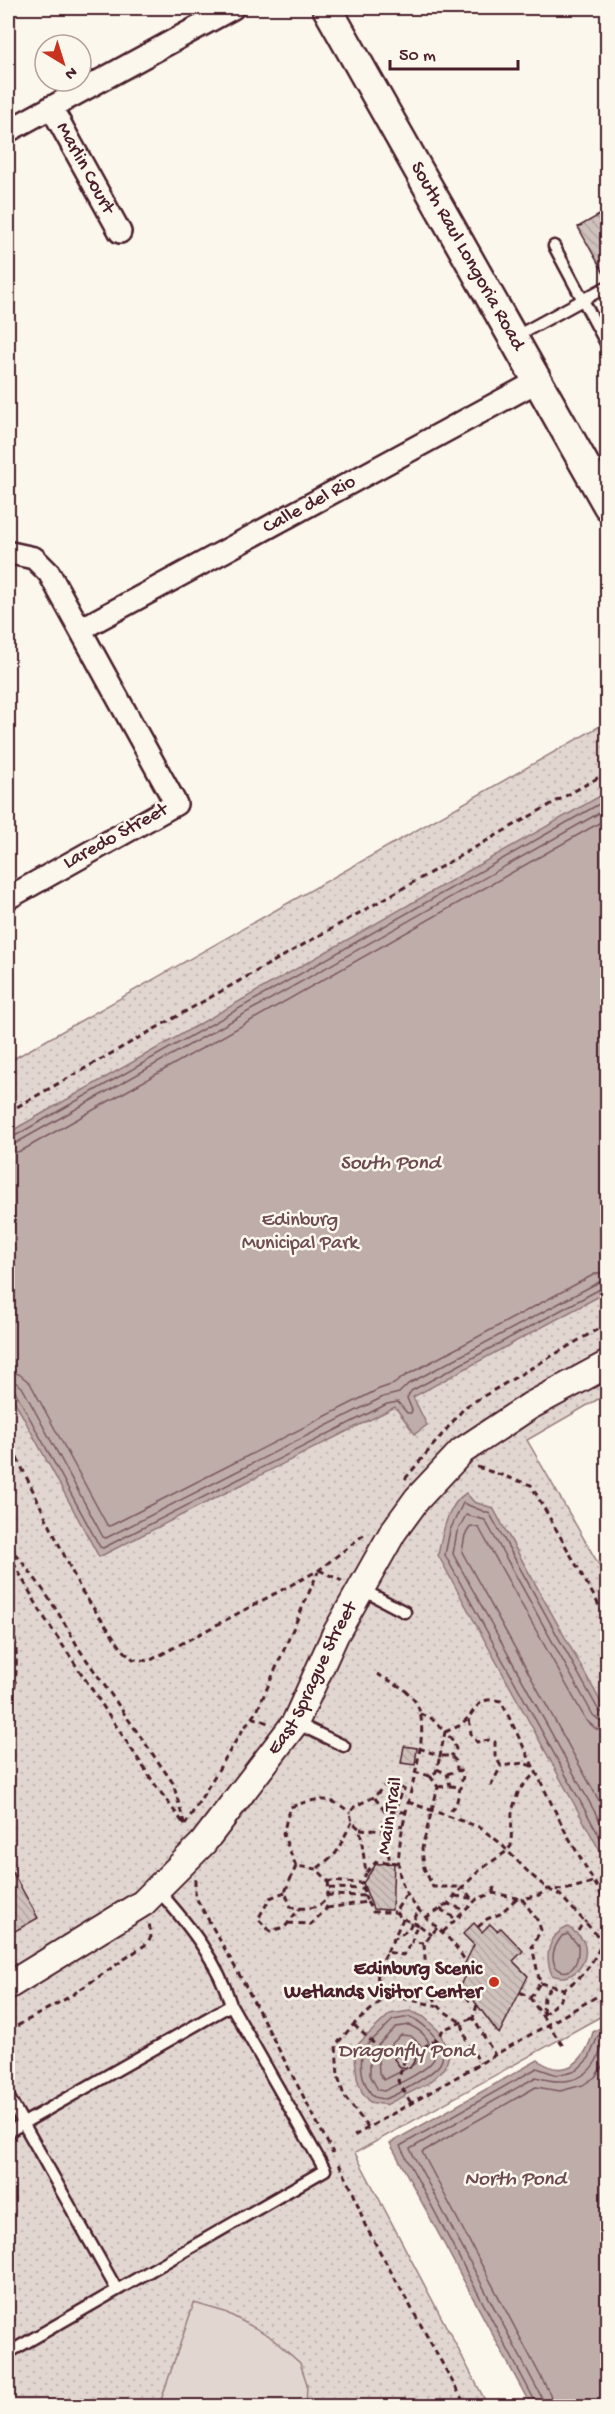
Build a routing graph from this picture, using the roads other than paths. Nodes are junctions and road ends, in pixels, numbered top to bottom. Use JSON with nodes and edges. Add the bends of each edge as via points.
{"nodes":[{"id":1,"x":233,"y":8,"type":"edge"},
{"id":2,"x":327,"y":8,"type":"edge"},
{"id":3,"x":51,"y":107,"type":"junction"},
{"id":4,"x":8,"y":131,"type":"edge"},
{"id":5,"x":120,"y":232,"type":"dead end"},
{"id":6,"x":554,"y":246,"type":"dead end"},
{"id":7,"x":608,"y":286,"type":"edge"},
{"id":8,"x":581,"y":300,"type":"junction"},
{"id":9,"x":604,"y":333,"type":"edge"},
{"id":10,"x":512,"y":339,"type":"junction"},
{"id":11,"x":608,"y":347,"type":"edge"},
{"id":12,"x":536,"y":382,"type":"junction"},
{"id":13,"x":608,"y":506,"type":"edge"},
{"id":14,"x":8,"y":555,"type":"edge"},
{"id":15,"x":81,"y":629,"type":"junction"},
{"id":16,"x":8,"y":898,"type":"edge"},
{"id":17,"x":608,"y":1364,"type":"edge"},
{"id":18,"x":354,"y":1586,"type":"junction"},
{"id":19,"x":405,"y":1612,"type":"dead end"},
{"id":20,"x":284,"y":1724,"type":"junction"},
{"id":21,"x":344,"y":1746,"type":"dead end"},
{"id":22,"x":157,"y":1889,"type":"junction"},
{"id":23,"x":8,"y":1986,"type":"edge"},
{"id":24,"x":231,"y":2005,"type":"junction"},
{"id":25,"x":8,"y":2096,"type":"edge"},
{"id":26,"x":23,"y":2124,"type":"junction"},
{"id":27,"x":8,"y":2132,"type":"edge"},
{"id":28,"x":117,"y":2290,"type":"junction"},
{"id":29,"x":8,"y":2353,"type":"edge"}],
"edges":[{"from":1,"to":3,"type":"street"},
{"from":2,"to":10,"type":"main road","name":"South Raul Longoria Road"},
{"from":3,"to":4,"type":"street"},
{"from":3,"to":5,"type":"street","name":"Marlin Court"},
{"from":6,"to":8,"type":"lane"},
{"from":7,"to":8,"type":"lane"},
{"from":8,"to":9,"type":"lane"},
{"from":8,"to":10,"type":"lane"},
{"from":9,"to":11,"type":"lane"},
{"from":10,"to":12,"type":"main road","name":"South Raul Longoria Road"},
{"from":12,"to":13,"type":"main road","name":"South Raul Longoria Road"},
{"from":12,"to":15,"type":"street","name":"Calle del Rio"},
{"from":14,"to":15,"type":"street","via":[[34,558],[49,573]]},
{"from":15,"to":16,"type":"street","name":"Laredo Street","via":[[176,804]]},
{"from":17,"to":18,"type":"street","name":"East Sprague Street","via":[[530,1406],[462,1450],[417,1499]]},
{"from":18,"to":19,"type":"lane"},
{"from":18,"to":20,"type":"street","name":"East Sprague Street","via":[[335,1635]]},
{"from":20,"to":21,"type":"lane"},
{"from":20,"to":22,"type":"street","name":"East Sprague Street","via":[[203,1843]]},
{"from":22,"to":23,"type":"street","name":"East Sprague Street","via":[[143,1903]]},
{"from":22,"to":24,"type":"lane","via":[[207,1954],[225,1984]]},
{"from":24,"to":26,"type":"lane"},
{"from":24,"to":28,"type":"lane","via":[[325,2170]]},
{"from":25,"to":26,"type":"lane"},
{"from":26,"to":27,"type":"lane"},
{"from":26,"to":28,"type":"lane"},
{"from":28,"to":29,"type":"lane"}]}
